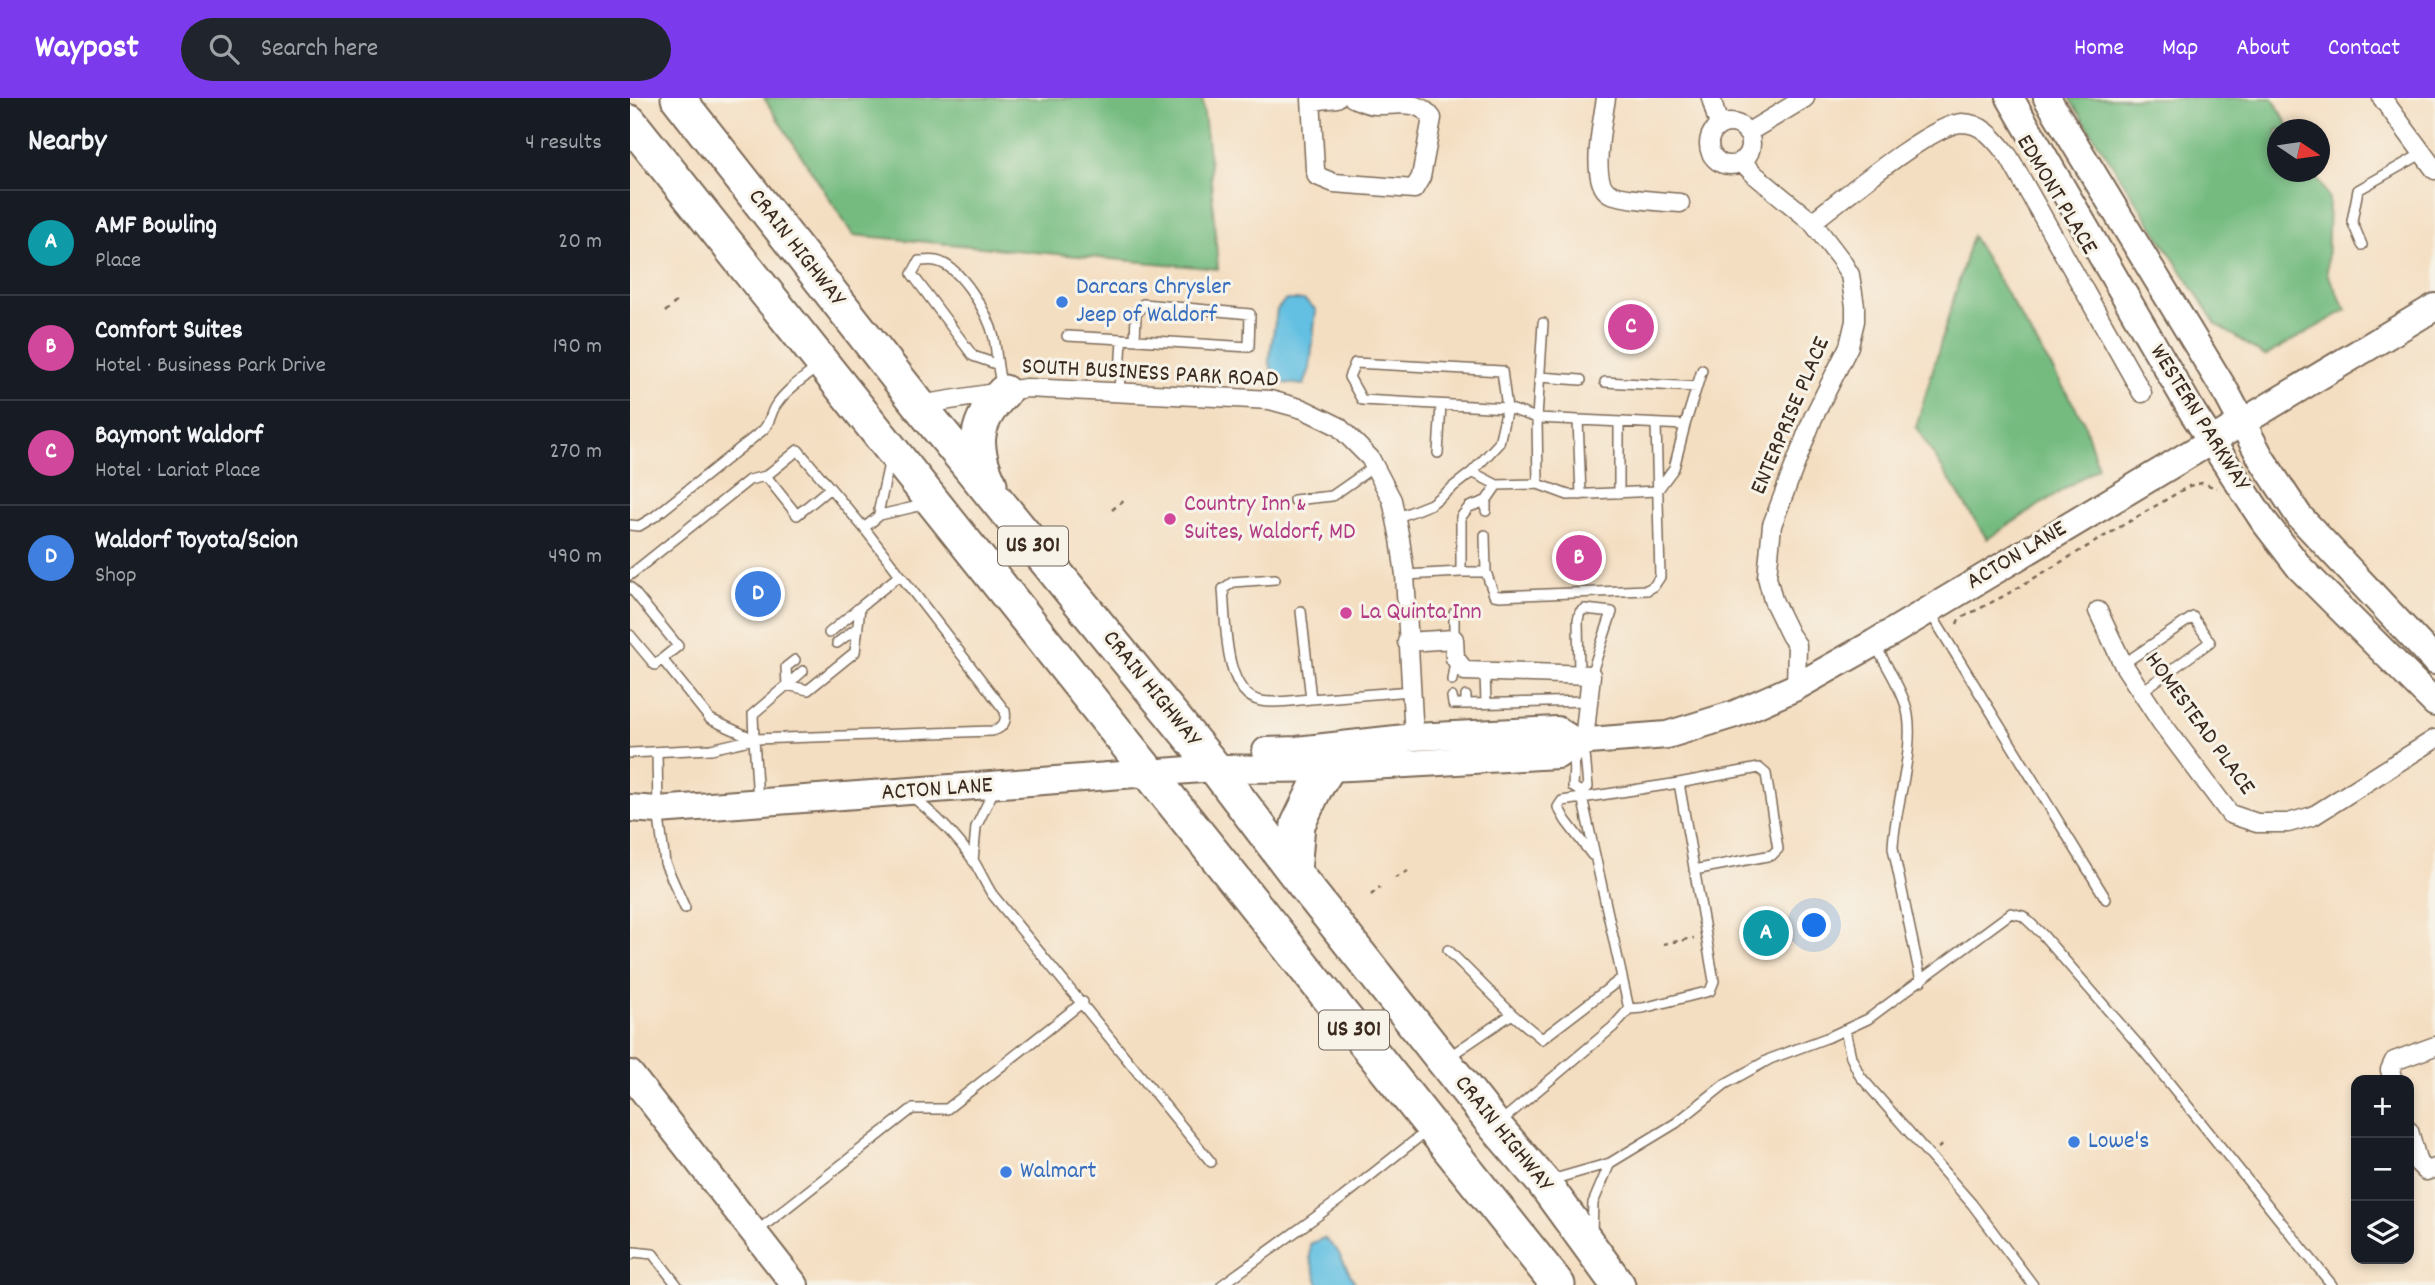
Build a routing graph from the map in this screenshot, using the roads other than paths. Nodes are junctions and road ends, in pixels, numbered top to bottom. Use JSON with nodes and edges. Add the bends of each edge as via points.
{"nodes":[{"id":1,"x":678,"y":98,"type":"edge"},
{"id":2,"x":1336,"y":98,"type":"edge"},
{"id":3,"x":1353,"y":98,"type":"edge"},
{"id":4,"x":1606,"y":98,"type":"edge"},
{"id":5,"x":1711,"y":98,"type":"edge"},
{"id":6,"x":1805,"y":98,"type":"edge"},
{"id":7,"x":2010,"y":98,"type":"edge"},
{"id":8,"x":2047,"y":98,"type":"edge"},
{"id":9,"x":2382,"y":98,"type":"edge"},
{"id":10,"x":1311,"y":99,"type":"edge"},
{"id":11,"x":630,"y":122,"type":"edge"},
{"id":12,"x":1719,"y":126,"type":"junction"},
{"id":13,"x":1747,"y":133,"type":"junction"},
{"id":14,"x":2423,"y":153,"type":"junction"},
{"id":15,"x":1741,"y":161,"type":"junction"},
{"id":16,"x":2435,"y":170,"type":"edge"},
{"id":17,"x":1680,"y":203,"type":"dead end"},
{"id":18,"x":1812,"y":222,"type":"junction"},
{"id":19,"x":2361,"y":245,"type":"dead end"},
{"id":20,"x":2435,"y":307,"type":"edge"},
{"id":21,"x":1543,"y":323,"type":"dead end"},
{"id":22,"x":1067,"y":336,"type":"dead end"},
{"id":23,"x":1122,"y":339,"type":"junction"},
{"id":24,"x":1135,"y":340,"type":"junction"},
{"id":25,"x":823,"y":363,"type":"junction"},
{"id":26,"x":1702,"y":370,"type":"dead end"},
{"id":27,"x":1540,"y":377,"type":"junction"},
{"id":28,"x":1000,"y":378,"type":"junction"},
{"id":29,"x":1581,"y":380,"type":"dead end"},
{"id":30,"x":1605,"y":382,"type":"dead end"},
{"id":31,"x":1697,"y":387,"type":"junction"},
{"id":32,"x":1119,"y":393,"type":"junction"},
{"id":33,"x":2142,"y":393,"type":"dead end"},
{"id":34,"x":919,"y":405,"type":"junction"},
{"id":35,"x":1441,"y":405,"type":"junction"},
{"id":36,"x":1507,"y":408,"type":"junction"},
{"id":37,"x":1537,"y":418,"type":"junction"},
{"id":38,"x":1578,"y":420,"type":"junction"},
{"id":39,"x":1619,"y":422,"type":"junction"},
{"id":40,"x":2242,"y":423,"type":"junction"},
{"id":41,"x":1656,"y":424,"type":"junction"},
{"id":42,"x":1685,"y":425,"type":"junction"},
{"id":43,"x":2210,"y":441,"type":"junction"},
{"id":44,"x":892,"y":451,"type":"junction"},
{"id":45,"x":1438,"y":453,"type":"dead end"},
{"id":46,"x":1375,"y":466,"type":"junction"},
{"id":47,"x":1472,"y":472,"type":"junction"},
{"id":48,"x":766,"y":476,"type":"junction"},
{"id":49,"x":1538,"y":484,"type":"junction"},
{"id":50,"x":1497,"y":485,"type":"junction"},
{"id":51,"x":830,"y":488,"type":"junction"},
{"id":52,"x":1657,"y":491,"type":"junction"},
{"id":53,"x":1619,"y":493,"type":"junction"},
{"id":54,"x":1581,"y":495,"type":"junction"},
{"id":55,"x":1294,"y":500,"type":"dead end"},
{"id":56,"x":1486,"y":501,"type":"junction"},
{"id":57,"x":933,"y":502,"type":"junction"},
{"id":58,"x":1486,"y":511,"type":"dead end"},
{"id":59,"x":880,"y":515,"type":"junction"},
{"id":60,"x":1396,"y":518,"type":"junction"},
{"id":61,"x":630,"y":525,"type":"edge"},
{"id":62,"x":864,"y":528,"type":"junction"},
{"id":63,"x":1022,"y":533,"type":"junction"},
{"id":64,"x":1485,"y":535,"type":"dead end"},
{"id":65,"x":1461,"y":572,"type":"junction"},
{"id":66,"x":1486,"y":572,"type":"junction"},
{"id":67,"x":630,"y":575,"type":"edge"},
{"id":68,"x":900,"y":575,"type":"junction"},
{"id":69,"x":1405,"y":575,"type":"junction"},
{"id":70,"x":1275,"y":579,"type":"dead end"},
{"id":71,"x":630,"y":587,"type":"edge"},
{"id":72,"x":860,"y":607,"type":"junction"},
{"id":73,"x":1929,"y":609,"type":"junction"},
{"id":74,"x":1301,"y":611,"type":"dead end"},
{"id":75,"x":2098,"y":611,"type":"dead end"},
{"id":76,"x":1454,"y":612,"type":"dead end"},
{"id":77,"x":858,"y":626,"type":"junction"},
{"id":78,"x":829,"y":633,"type":"dead end"},
{"id":79,"x":630,"y":635,"type":"edge"},
{"id":80,"x":1454,"y":639,"type":"junction"},
{"id":81,"x":1407,"y":642,"type":"junction"},
{"id":82,"x":837,"y":643,"type":"dead end"},
{"id":83,"x":1874,"y":643,"type":"junction"},
{"id":84,"x":662,"y":659,"type":"junction"},
{"id":85,"x":795,"y":660,"type":"dead end"},
{"id":86,"x":2435,"y":662,"type":"edge"},
{"id":87,"x":2123,"y":664,"type":"junction"},
{"id":88,"x":803,"y":671,"type":"dead end"},
{"id":89,"x":1485,"y":673,"type":"junction"},
{"id":90,"x":1585,"y":675,"type":"junction"},
{"id":91,"x":787,"y":685,"type":"junction"},
{"id":92,"x":1796,"y":687,"type":"junction"},
{"id":93,"x":1411,"y":691,"type":"junction"},
{"id":94,"x":2141,"y":692,"type":"junction"},
{"id":95,"x":1452,"y":697,"type":"dead end"},
{"id":96,"x":1311,"y":699,"type":"junction"},
{"id":97,"x":1587,"y":701,"type":"junction"},
{"id":98,"x":1486,"y":703,"type":"junction"},
{"id":99,"x":2435,"y":703,"type":"edge"},
{"id":100,"x":1414,"y":737,"type":"junction"},
{"id":101,"x":754,"y":739,"type":"junction"},
{"id":102,"x":2435,"y":739,"type":"edge"},
{"id":103,"x":1580,"y":741,"type":"junction"},
{"id":104,"x":657,"y":752,"type":"junction"},
{"id":105,"x":630,"y":753,"type":"edge"},
{"id":106,"x":1329,"y":767,"type":"junction"},
{"id":107,"x":1215,"y":768,"type":"junction"},
{"id":108,"x":1150,"y":775,"type":"junction"},
{"id":109,"x":1679,"y":783,"type":"junction"},
{"id":110,"x":997,"y":786,"type":"junction"},
{"id":111,"x":905,"y":792,"type":"junction"},
{"id":112,"x":1581,"y":795,"type":"junction"},
{"id":113,"x":758,"y":803,"type":"junction"},
{"id":114,"x":630,"y":808,"type":"edge"},
{"id":115,"x":658,"y":810,"type":"junction"},
{"id":116,"x":630,"y":824,"type":"edge"},
{"id":117,"x":1594,"y":857,"type":"junction"},
{"id":118,"x":973,"y":861,"type":"junction"},
{"id":119,"x":1694,"y":870,"type":"junction"},
{"id":120,"x":1294,"y":872,"type":"junction"},
{"id":121,"x":2106,"y":899,"type":"dead end"},
{"id":122,"x":685,"y":908,"type":"dead end"},
{"id":123,"x":1448,"y":950,"type":"dead end"},
{"id":124,"x":1622,"y":978,"type":"junction"},
{"id":125,"x":1921,"y":981,"type":"junction"},
{"id":126,"x":1083,"y":1002,"type":"junction"},
{"id":127,"x":1629,"y":1009,"type":"junction"},
{"id":128,"x":1512,"y":1014,"type":"junction"},
{"id":129,"x":1845,"y":1030,"type":"junction"},
{"id":130,"x":2434,"y":1051,"type":"edge"},
{"id":131,"x":1443,"y":1060,"type":"junction"},
{"id":132,"x":630,"y":1074,"type":"edge"},
{"id":133,"x":2392,"y":1075,"type":"edge"},
{"id":134,"x":1495,"y":1126,"type":"junction"},
{"id":135,"x":1432,"y":1127,"type":"junction"},
{"id":136,"x":2411,"y":1138,"type":"edge"},
{"id":137,"x":1211,"y":1161,"type":"dead end"},
{"id":138,"x":1610,"y":1163,"type":"junction"},
{"id":139,"x":2435,"y":1168,"type":"edge"},
{"id":140,"x":1543,"y":1182,"type":"junction"},
{"id":141,"x":754,"y":1233,"type":"junction"},
{"id":142,"x":1591,"y":1250,"type":"junction"},
{"id":143,"x":630,"y":1255,"type":"edge"},
{"id":144,"x":677,"y":1285,"type":"edge"},
{"id":145,"x":795,"y":1285,"type":"edge"},
{"id":146,"x":1222,"y":1285,"type":"edge"},
{"id":147,"x":1558,"y":1285,"type":"edge"},
{"id":148,"x":1618,"y":1285,"type":"edge"},
{"id":149,"x":2033,"y":1285,"type":"edge"},
{"id":150,"x":2332,"y":1285,"type":"edge"}],
"edges":[{"from":1,"to":34,"type":"highway","name":"CRAIN HIGHWAY","number":"US 301"},
{"from":2,"to":10,"type":"street"},
{"from":3,"to":10,"type":"street","via":[[1380,105],[1404,100],[1429,111],[1432,118],[1421,177],[1413,189],[1334,183],[1317,176]]},
{"from":4,"to":17,"type":"street","via":[[1598,167],[1601,185],[1610,194]]},
{"from":5,"to":12,"type":"street"},
{"from":6,"to":13,"type":"street"},
{"from":7,"to":43,"type":"main road","name":"WESTERN PARKWAY"},
{"from":8,"to":40,"type":"main road","name":"WESTERN PARKWAY"},
{"from":9,"to":14,"type":"street"},
{"from":11,"to":25,"type":"highway","name":"CRAIN HIGHWAY","number":"US 301"},
{"from":12,"to":13,"type":"street","via":[[1737,124]]},
{"from":12,"to":15,"type":"street","via":[[1710,136],[1712,155],[1722,163]]},
{"from":13,"to":15,"type":"street","via":[[1749,151]]},
{"from":14,"to":16,"type":"street"},
{"from":14,"to":19,"type":"lane","via":[[2358,190],[2352,221]]},
{"from":15,"to":18,"type":"street","name":"ENTERPRISE PLACE"},
{"from":18,"to":33,"type":"street","name":"EDMONT PLACE","via":[[1937,132],[1959,123],[1977,126],[2009,156]]},
{"from":18,"to":92,"type":"street","name":"ENTERPRISE PLACE","via":[[1850,275],[1855,321],[1849,346],[1813,418],[1772,525],[1767,577],[1773,600],[1797,645]]},
{"from":20,"to":40,"type":"main road","name":"ACTON LANE"},
{"from":21,"to":27,"type":"lane"},
{"from":22,"to":23,"type":"lane"},
{"from":23,"to":24,"type":"lane"},
{"from":23,"to":32,"type":"lane"},
{"from":24,"to":24,"type":"lane","via":[[1249,347],[1250,314],[1143,304],[1136,315]]},
{"from":25,"to":44,"type":"highway","name":"CRAIN HIGHWAY","number":"US 301"},
{"from":25,"to":61,"type":"lane","via":[[785,394],[773,408],[770,423],[755,437],[654,517],[639,526]]},
{"from":26,"to":31,"type":"lane"},
{"from":27,"to":29,"type":"lane"},
{"from":27,"to":37,"type":"lane"},
{"from":28,"to":28,"type":"lane","via":[[994,337],[978,300],[952,269],[937,261],[919,261],[912,274],[920,288],[973,355]]},
{"from":28,"to":32,"type":"street","name":"SOUTH BUSINESS PARK ROAD","via":[[1026,388]]},
{"from":28,"to":34,"type":"street","name":"SOUTH BUSINESS PARK ROAD"},
{"from":28,"to":63,"type":"highway","via":[[981,420],[978,444],[982,468]]},
{"from":30,"to":31,"type":"lane"},
{"from":31,"to":42,"type":"lane"},
{"from":32,"to":46,"type":"street","name":"SOUTH BUSINESS PARK ROAD","via":[[1270,400],[1303,409],[1338,426]]},
{"from":34,"to":63,"type":"highway","name":"CRAIN HIGHWAY","number":"US 301"},
{"from":35,"to":36,"type":"lane"},
{"from":35,"to":36,"type":"lane","via":[[1362,400],[1349,377],[1355,363],[1502,371]]},
{"from":35,"to":45,"type":"lane"},
{"from":36,"to":37,"type":"lane"},
{"from":36,"to":47,"type":"lane","via":[[1499,443]]},
{"from":37,"to":38,"type":"lane"},
{"from":37,"to":49,"type":"lane"},
{"from":38,"to":39,"type":"lane"},
{"from":38,"to":54,"type":"lane"},
{"from":39,"to":41,"type":"lane"},
{"from":39,"to":53,"type":"lane"},
{"from":40,"to":43,"type":"main road","name":"ACTON LANE"},
{"from":40,"to":86,"type":"main road","name":"WESTERN PARKWAY","via":[[2299,516]]},
{"from":41,"to":42,"type":"lane"},
{"from":41,"to":52,"type":"lane"},
{"from":42,"to":52,"type":"lane","via":[[1674,468]]},
{"from":43,"to":73,"type":"main road","name":"ACTON LANE"},
{"from":43,"to":99,"type":"main road","name":"WESTERN PARKWAY","via":[[2300,568]]},
{"from":44,"to":57,"type":"highway","name":"CRAIN HIGHWAY","number":"US 301"},
{"from":44,"to":59,"type":"lane"},
{"from":46,"to":55,"type":"lane","via":[[1332,495]]},
{"from":46,"to":60,"type":"street","name":"SOUTH BUSINESS PARK ROAD"},
{"from":47,"to":50,"type":"lane"},
{"from":47,"to":60,"type":"lane","via":[[1431,504]]},
{"from":48,"to":51,"type":"lane","via":[[798,450]]},
{"from":48,"to":51,"type":"lane","via":[[797,515]]},
{"from":48,"to":67,"type":"lane","via":[[748,480]]},
{"from":49,"to":50,"type":"lane"},
{"from":49,"to":54,"type":"lane"},
{"from":50,"to":56,"type":"lane"},
{"from":51,"to":62,"type":"lane"},
{"from":52,"to":53,"type":"lane"},
{"from":52,"to":66,"type":"lane","via":[[1660,577],[1647,590],[1500,596],[1494,595]]},
{"from":53,"to":54,"type":"lane"},
{"from":56,"to":58,"type":"lane"},
{"from":56,"to":65,"type":"lane","via":[[1469,507],[1461,517]]},
{"from":57,"to":59,"type":"lane"},
{"from":57,"to":108,"type":"highway","name":"CRAIN HIGHWAY","number":"US 301"},
{"from":59,"to":62,"type":"lane"},
{"from":60,"to":69,"type":"street","name":"SOUTH BUSINESS PARK ROAD"},
{"from":62,"to":68,"type":"lane"},
{"from":63,"to":107,"type":"highway","name":"CRAIN HIGHWAY","number":"US 301"},
{"from":64,"to":66,"type":"lane"},
{"from":65,"to":66,"type":"lane"},
{"from":65,"to":69,"type":"lane"},
{"from":68,"to":72,"type":"lane"},
{"from":68,"to":101,"type":"lane","via":[[1005,711],[1001,728]]},
{"from":69,"to":81,"type":"street","name":"SOUTH BUSINESS PARK ROAD"},
{"from":70,"to":96,"type":"lane","via":[[1233,582],[1223,589],[1233,674],[1241,690],[1260,701]]},
{"from":71,"to":84,"type":"lane","via":[[678,646]]},
{"from":72,"to":77,"type":"lane"},
{"from":72,"to":78,"type":"lane"},
{"from":73,"to":83,"type":"main road","name":"ACTON LANE"},
{"from":73,"to":121,"type":"lane"},
{"from":74,"to":96,"type":"lane"},
{"from":75,"to":87,"type":"street","name":"HOMESTEAD PLACE"},
{"from":76,"to":80,"type":"lane"},
{"from":77,"to":82,"type":"lane"},
{"from":77,"to":91,"type":"lane","via":[[855,652],[808,690]]},
{"from":79,"to":84,"type":"lane","via":[[655,665]]},
{"from":80,"to":81,"type":"street"},
{"from":80,"to":89,"type":"street","via":[[1459,672]]},
{"from":81,"to":93,"type":"street","name":"SOUTH BUSINESS PARK ROAD"},
{"from":83,"to":92,"type":"main road","name":"ACTON LANE"},
{"from":83,"to":125,"type":"lane","via":[[1905,704],[1909,726],[1892,848]]},
{"from":84,"to":101,"type":"lane","via":[[710,719]]},
{"from":85,"to":91,"type":"lane","via":[[786,667]]},
{"from":87,"to":94,"type":"street","name":"HOMESTEAD PLACE"},
{"from":87,"to":94,"type":"lane","via":[[2193,617],[2210,642]]},
{"from":88,"to":91,"type":"lane"},
{"from":89,"to":90,"type":"street"},
{"from":89,"to":98,"type":"lane"},
{"from":90,"to":90,"type":"lane","via":[[1612,611],[1580,612]]},
{"from":90,"to":97,"type":"street"},
{"from":91,"to":101,"type":"lane","via":[[753,714]]},
{"from":92,"to":103,"type":"main road","name":"ACTON LANE","via":[[1735,714],[1667,735]]},
{"from":93,"to":96,"type":"lane"},
{"from":93,"to":100,"type":"street","name":"SOUTH BUSINESS PARK ROAD"},
{"from":94,"to":102,"type":"street","name":"HOMESTEAD PLACE","via":[[2230,814],[2257,823],[2288,824],[2313,816]]},
{"from":95,"to":98,"type":"lane","via":[[1453,704],[1466,700]]},
{"from":97,"to":98,"type":"lane"},
{"from":97,"to":103,"type":"street"},
{"from":100,"to":103,"type":"main road","name":"ACTON LANE","via":[[1557,730]]},
{"from":100,"to":107,"type":"main road","name":"ACTON LANE","via":[[1235,752]]},
{"from":101,"to":104,"type":"lane"},
{"from":101,"to":113,"type":"lane"},
{"from":103,"to":106,"type":"main road","name":"ACTON LANE","via":[[1558,755]]},
{"from":103,"to":112,"type":"lane","via":[[1588,787]]},
{"from":103,"to":112,"type":"lane","via":[[1573,787]]},
{"from":104,"to":105,"type":"lane"},
{"from":104,"to":115,"type":"lane"},
{"from":106,"to":107,"type":"main road","name":"ACTON LANE"},
{"from":106,"to":120,"type":"highway","via":[[1298,824]]},
{"from":107,"to":108,"type":"main road","name":"ACTON LANE"},
{"from":107,"to":120,"type":"highway","name":"CRAIN HIGHWAY","number":"US 301"},
{"from":108,"to":110,"type":"main road","name":"ACTON LANE"},
{"from":108,"to":135,"type":"highway","name":"CRAIN HIGHWAY","number":"US 301"},
{"from":109,"to":112,"type":"lane"},
{"from":109,"to":119,"type":"lane"},
{"from":109,"to":119,"type":"lane","via":[[1759,768],[1766,774],[1779,849],[1772,855]]},
{"from":110,"to":111,"type":"main road","name":"ACTON LANE"},
{"from":110,"to":118,"type":"lane","via":[[976,827]]},
{"from":111,"to":113,"type":"main road","name":"ACTON LANE"},
{"from":111,"to":118,"type":"lane"},
{"from":112,"to":117,"type":"lane"},
{"from":112,"to":117,"type":"lane","via":[[1558,807]]},
{"from":113,"to":115,"type":"main road","name":"ACTON LANE"},
{"from":114,"to":115,"type":"main road","name":"ACTON LANE"},
{"from":115,"to":116,"type":"main road","name":"ACTON LANE","via":[[649,823]]},
{"from":115,"to":122,"type":"lane","via":[[665,863]]},
{"from":117,"to":124,"type":"lane"},
{"from":118,"to":126,"type":"lane","via":[[992,894]]},
{"from":119,"to":127,"type":"lane","via":[[1714,981],[1710,990]]},
{"from":120,"to":131,"type":"highway","name":"CRAIN HIGHWAY","number":"US 301"},
{"from":123,"to":128,"type":"lane"},
{"from":124,"to":127,"type":"lane"},
{"from":124,"to":128,"type":"lane","via":[[1542,1039]]},
{"from":125,"to":129,"type":"lane"},
{"from":125,"to":150,"type":"lane","via":[[2011,913],[2023,916],[2141,1048]]},
{"from":126,"to":137,"type":"lane"},
{"from":126,"to":141,"type":"lane","via":[[947,1109],[912,1109]]},
{"from":127,"to":134,"type":"lane"},
{"from":128,"to":131,"type":"lane"},
{"from":129,"to":138,"type":"lane","via":[[1770,1059],[1725,1084],[1676,1123]]},
{"from":129,"to":149,"type":"lane","via":[[1850,1057],[1860,1076],[1972,1204]]},
{"from":130,"to":133,"type":"street","via":[[2394,1061]]},
{"from":131,"to":134,"type":"highway","name":"CRAIN HIGHWAY","number":"US 301"},
{"from":132,"to":141,"type":"main road"},
{"from":134,"to":140,"type":"highway","name":"CRAIN HIGHWAY","number":"US 301"},
{"from":135,"to":146,"type":"lane"},
{"from":135,"to":147,"type":"highway","name":"CRAIN HIGHWAY","number":"US 301"},
{"from":136,"to":139,"type":"street","via":[[2418,1163],[2426,1171]]},
{"from":138,"to":140,"type":"lane"},
{"from":138,"to":142,"type":"lane","via":[[1593,1203]]},
{"from":140,"to":142,"type":"highway","name":"CRAIN HIGHWAY","number":"US 301"},
{"from":141,"to":145,"type":"main road"},
{"from":142,"to":148,"type":"highway","name":"CRAIN HIGHWAY","number":"US 301"},
{"from":143,"to":144,"type":"lane","via":[[653,1254]]}]}
